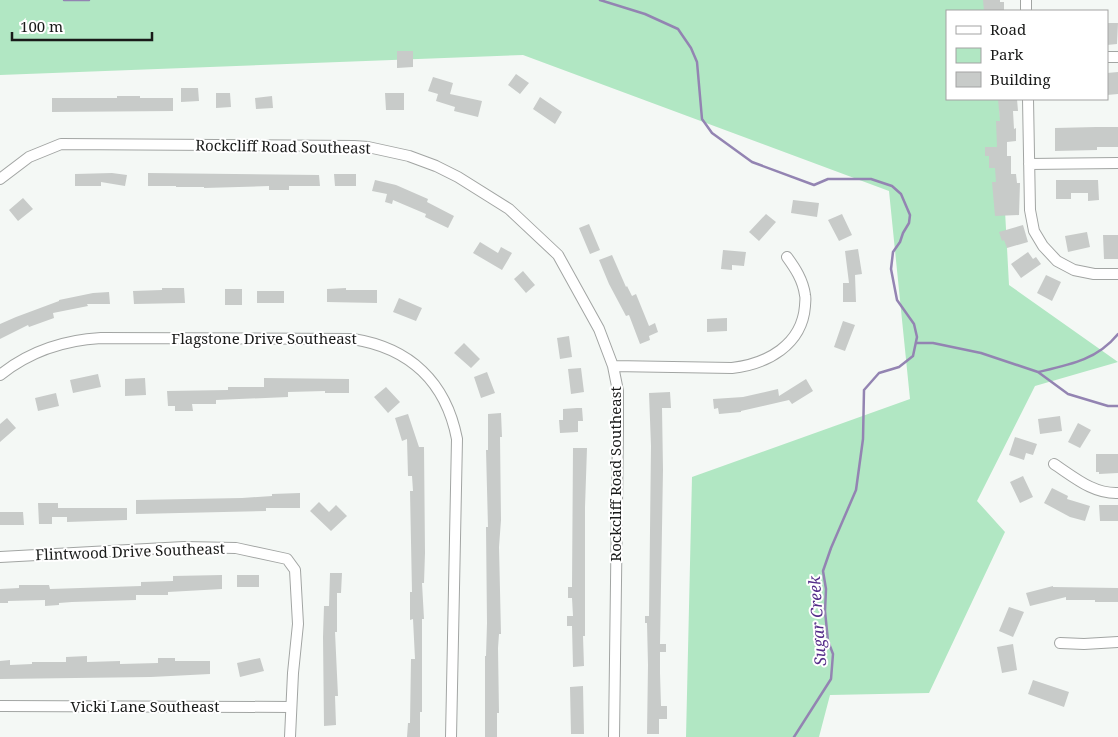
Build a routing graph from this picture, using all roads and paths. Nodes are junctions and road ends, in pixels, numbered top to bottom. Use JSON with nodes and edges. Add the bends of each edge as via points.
{"nodes":[{"id":1,"x":1028,"y":100,"type":"edge"},
{"id":2,"x":1118,"y":163,"type":"edge"},
{"id":3,"x":1029,"y":164,"type":"junction"},
{"id":4,"x":0,"y":179,"type":"edge"},
{"id":5,"x":787,"y":256,"type":"dead end"},
{"id":6,"x":1118,"y":274,"type":"edge"},
{"id":7,"x":613,"y":366,"type":"junction"},
{"id":8,"x":0,"y":374,"type":"edge"},
{"id":9,"x":1054,"y":464,"type":"dead end"},
{"id":10,"x":1118,"y":493,"type":"edge"},
{"id":11,"x":0,"y":557,"type":"edge"},
{"id":12,"x":1118,"y":642,"type":"edge"},
{"id":13,"x":1060,"y":643,"type":"dead end"},
{"id":14,"x":0,"y":706,"type":"edge"},
{"id":15,"x":291,"y":707,"type":"junction"},
{"id":16,"x":290,"y":737,"type":"edge"},
{"id":17,"x":451,"y":737,"type":"edge"},
{"id":18,"x":614,"y":737,"type":"edge"}],
"edges":[{"from":1,"to":3,"type":"street"},
{"from":2,"to":3,"type":"street"},
{"from":3,"to":6,"type":"street","via":[[1030,210],[1034,231],[1043,246],[1057,261],[1074,270]]},
{"from":4,"to":7,"type":"street","name":"Rockcliff Road Southeast","via":[[29,157],[61,144],[354,146],[410,156],[458,177],[509,209],[558,255],[599,329]]},
{"from":5,"to":7,"type":"street","via":[[799,274],[806,295],[804,316],[797,333],[772,356],[732,368]]},
{"from":7,"to":18,"type":"street","name":"Rockcliff Road Southeast","via":[[618,391]]},
{"from":8,"to":17,"type":"street","name":"Flagstone Drive Southeast","via":[[47,348],[74,340],[102,338],[353,338],[381,345],[417,365],[443,398],[454,424],[456,439]]},
{"from":9,"to":10,"type":"street","via":[[1093,490]]},
{"from":11,"to":15,"type":"street","name":"Flintwood Drive Southeast","via":[[184,547],[236,548],[287,559],[295,570],[298,624]]},
{"from":12,"to":13,"type":"street"},
{"from":14,"to":15,"type":"street","name":"Vicki Lane Southeast"},
{"from":15,"to":16,"type":"street","name":"Flintwood Drive Southeast"}]}
